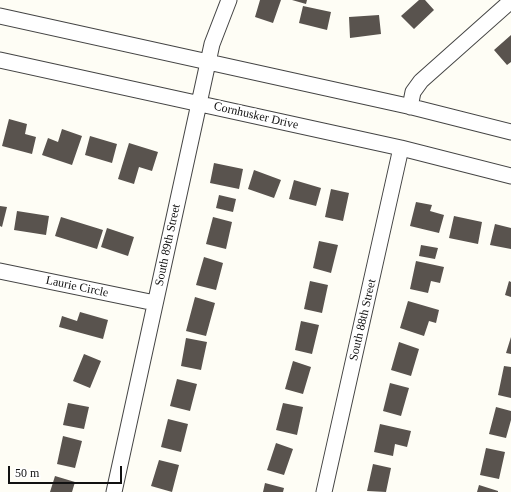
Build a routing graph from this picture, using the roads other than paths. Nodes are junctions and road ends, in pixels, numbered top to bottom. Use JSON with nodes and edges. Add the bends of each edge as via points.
{"nodes":[{"id":1,"x":229,"y":0,"type":"edge"},
{"id":2,"x":511,"y":1,"type":"edge"},
{"id":3,"x":0,"y":16,"type":"edge"},
{"id":4,"x":0,"y":60,"type":"edge"},
{"id":5,"x":208,"y":62,"type":"junction"},
{"id":6,"x":199,"y":104,"type":"junction"},
{"id":7,"x":410,"y":107,"type":"junction"},
{"id":8,"x":511,"y":132,"type":"edge"},
{"id":9,"x":401,"y":148,"type":"junction"},
{"id":10,"x":511,"y":176,"type":"edge"},
{"id":11,"x":0,"y":271,"type":"edge"},
{"id":12,"x":155,"y":302,"type":"junction"},
{"id":13,"x":114,"y":492,"type":"edge"},
{"id":14,"x":324,"y":492,"type":"edge"}],
"edges":[{"from":1,"to":5,"type":"street","name":"South 89th Street"},
{"from":2,"to":7,"type":"street","via":[[421,81],[413,92]]},
{"from":3,"to":5,"type":"street"},
{"from":4,"to":6,"type":"street","name":"Cornhusker Drive"},
{"from":5,"to":6,"type":"street","name":"South 89th Street"},
{"from":5,"to":7,"type":"street"},
{"from":6,"to":9,"type":"street","name":"Cornhusker Drive"},
{"from":6,"to":12,"type":"street","name":"South 89th Street"},
{"from":7,"to":8,"type":"street"},
{"from":9,"to":10,"type":"street","name":"Cornhusker Drive"},
{"from":9,"to":14,"type":"street","name":"South 88th Street"},
{"from":11,"to":12,"type":"street","name":"Laurie Circle"},
{"from":12,"to":13,"type":"street","name":"South 89th Street"}]}
